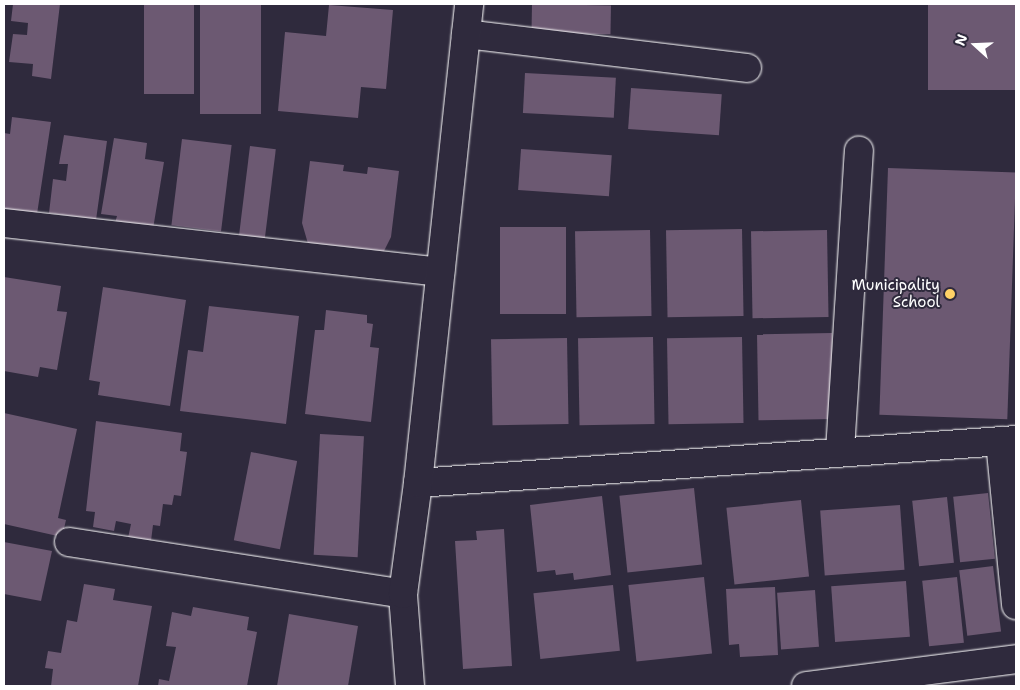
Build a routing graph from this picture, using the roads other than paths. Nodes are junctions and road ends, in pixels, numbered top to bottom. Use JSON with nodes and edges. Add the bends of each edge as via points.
{"nodes":[{"id":1,"x":469,"y":4,"type":"edge"},
{"id":2,"x":466,"y":34,"type":"junction"},
{"id":3,"x":747,"y":68,"type":"dead end"},
{"id":4,"x":860,"y":151,"type":"dead end"},
{"id":5,"x":4,"y":223,"type":"edge"},
{"id":6,"x":440,"y":272,"type":"junction"},
{"id":7,"x":1008,"y":440,"type":"edge"},
{"id":8,"x":840,"y":451,"type":"junction"},
{"id":9,"x":418,"y":483,"type":"junction"},
{"id":10,"x":69,"y":542,"type":"dead end"},
{"id":11,"x":403,"y":594,"type":"junction"},
{"id":12,"x":1016,"y":604,"type":"edge"},
{"id":13,"x":1016,"y":659,"type":"edge"},
{"id":14,"x":410,"y":686,"type":"edge"},
{"id":15,"x":806,"y":686,"type":"edge"}],
"edges":[{"from":1,"to":2,"type":"street"},
{"from":2,"to":3,"type":"street"},
{"from":2,"to":6,"type":"street"},
{"from":4,"to":8,"type":"street"},
{"from":5,"to":6,"type":"street"},
{"from":6,"to":9,"type":"street"},
{"from":7,"to":8,"type":"street"},
{"from":7,"to":12,"type":"street"},
{"from":8,"to":9,"type":"street"},
{"from":9,"to":11,"type":"street"},
{"from":10,"to":11,"type":"street"},
{"from":11,"to":14,"type":"street"},
{"from":13,"to":15,"type":"street"}]}
